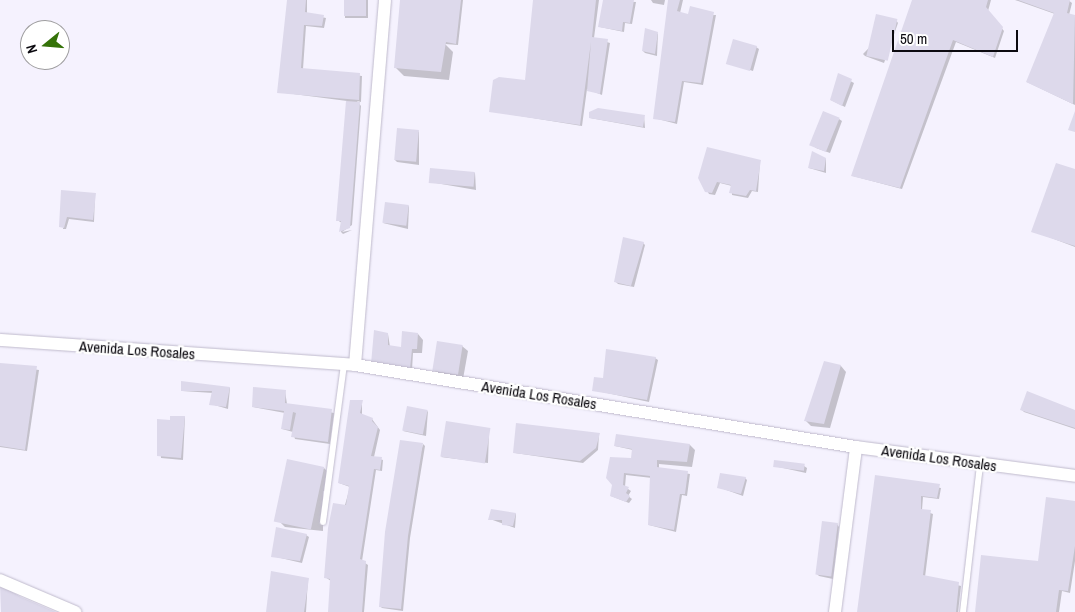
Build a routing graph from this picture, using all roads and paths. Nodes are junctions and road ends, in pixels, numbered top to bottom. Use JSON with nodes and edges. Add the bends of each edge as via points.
{"nodes":[{"id":1,"x":385,"y":0,"type":"edge"},
{"id":2,"x":0,"y":340,"type":"edge"},
{"id":3,"x":350,"y":365,"type":"junction"},
{"id":4,"x":856,"y":447,"type":"junction"},
{"id":5,"x":980,"y":464,"type":"junction"},
{"id":6,"x":1075,"y":476,"type":"edge"},
{"id":7,"x":323,"y":522,"type":"dead end"},
{"id":8,"x":0,"y":580,"type":"edge"},
{"id":9,"x":76,"y":612,"type":"edge"},
{"id":10,"x":836,"y":612,"type":"edge"},
{"id":11,"x":963,"y":612,"type":"edge"}],
"edges":[{"from":1,"to":3,"type":"street"},
{"from":2,"to":3,"type":"street","name":"Avenida Los Rosales"},
{"from":3,"to":4,"type":"street","name":"Avenida Los Rosales"},
{"from":3,"to":7,"type":"lane"},
{"from":4,"to":5,"type":"street","name":"Avenida Los Rosales"},
{"from":4,"to":10,"type":"street"},
{"from":5,"to":6,"type":"street","name":"Avenida Los Rosales"},
{"from":5,"to":11,"type":"lane"},
{"from":8,"to":9,"type":"street"}]}
